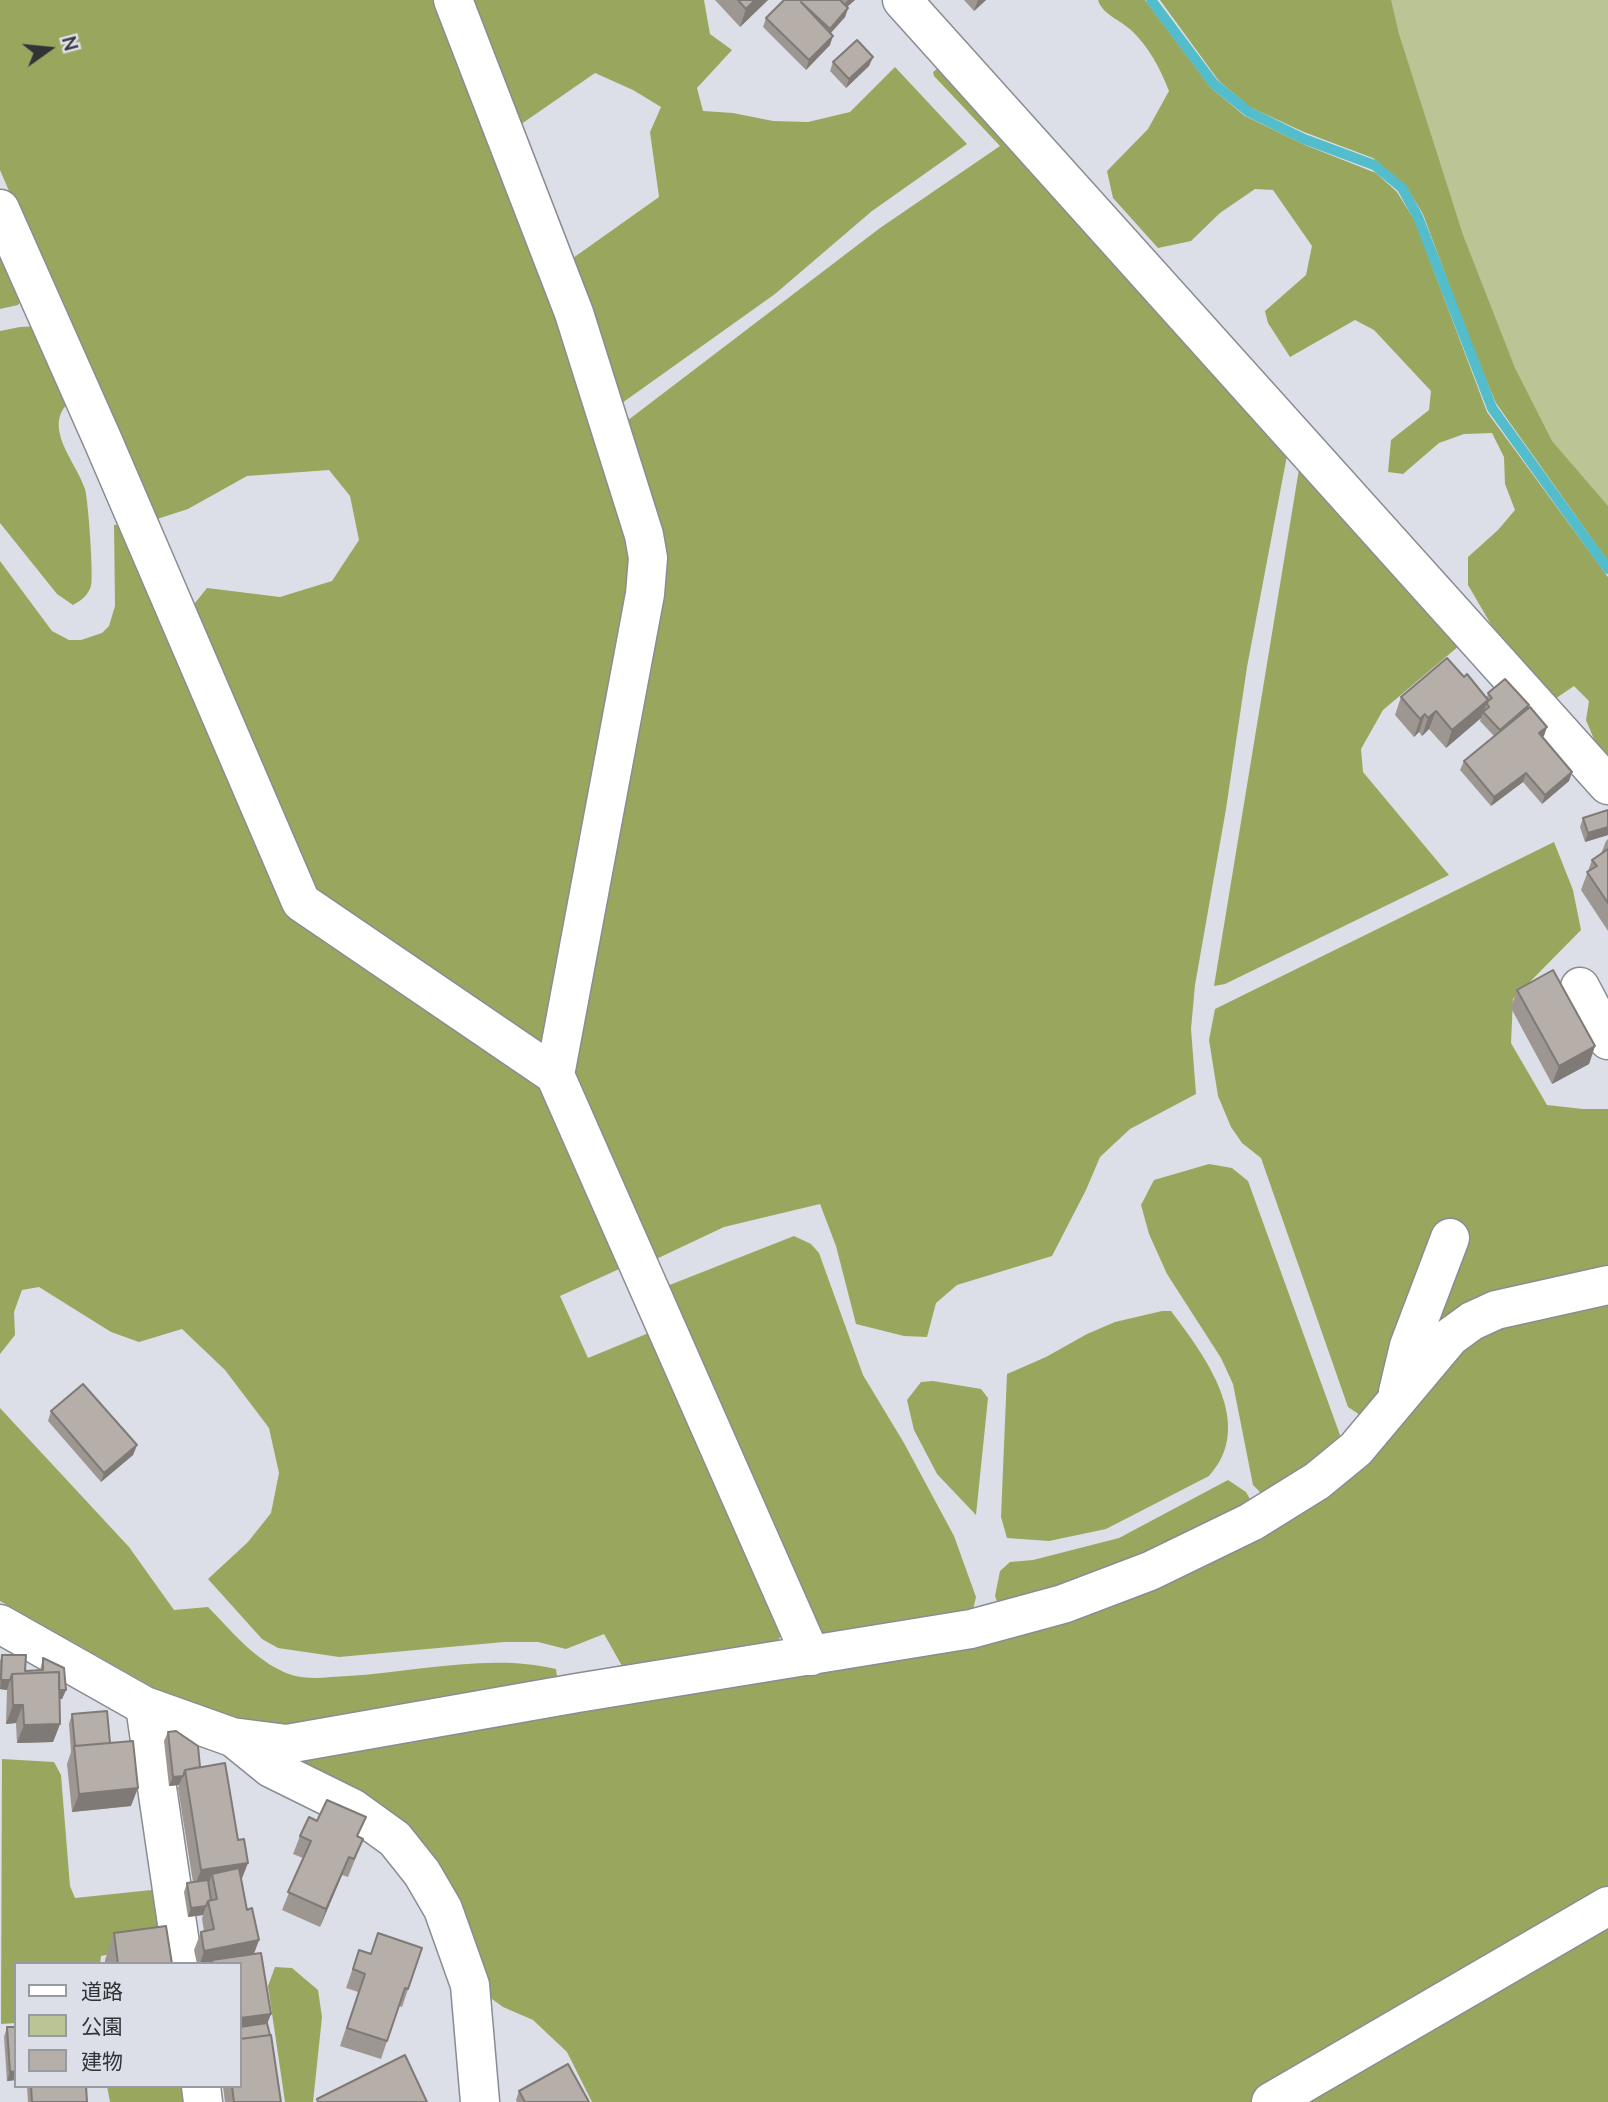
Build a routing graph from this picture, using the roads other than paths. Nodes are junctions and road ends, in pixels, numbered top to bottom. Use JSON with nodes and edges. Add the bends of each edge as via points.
{"nodes":[{"id":1,"x":453,"y":0,"type":"edge"},
{"id":2,"x":902,"y":0,"type":"edge"},
{"id":3,"x":0,"y":209,"type":"edge"},
{"id":4,"x":1608,"y":785,"type":"edge"},
{"id":5,"x":1580,"y":987,"type":"dead end"},
{"id":6,"x":1608,"y":1040,"type":"edge"},
{"id":7,"x":555,"y":1075,"type":"junction"},
{"id":8,"x":1450,"y":1238,"type":"dead end"},
{"id":9,"x":1608,"y":1284,"type":"edge"},
{"id":10,"x":1396,"y":1401,"type":"junction"},
{"id":11,"x":1,"y":1627,"type":"edge"},
{"id":12,"x":811,"y":1656,"type":"junction"},
{"id":13,"x":145,"y":1706,"type":"junction"},
{"id":14,"x":232,"y":1737,"type":"junction"},
{"id":15,"x":1608,"y":1906,"type":"edge"},
{"id":16,"x":183,"y":1962,"type":"edge"},
{"id":17,"x":480,"y":2102,"type":"edge"},
{"id":18,"x":1271,"y":2102,"type":"edge"}],
"edges":[{"from":1,"to":7,"type":"street","via":[[574,313],[648,558]]},
{"from":2,"to":4,"type":"street"},
{"from":3,"to":7,"type":"street","via":[[301,901]]},
{"from":5,"to":6,"type":"street"},
{"from":7,"to":12,"type":"street"},
{"from":8,"to":10,"type":"street","via":[[1409,1346]]},
{"from":9,"to":10,"type":"street","via":[[1496,1310],[1472,1321],[1450,1337]]},
{"from":10,"to":12,"type":"street","via":[[1356,1449],[1317,1481],[1251,1522],[1150,1571],[1063,1604],[971,1629]]},
{"from":11,"to":13,"type":"street"},
{"from":12,"to":14,"type":"street","via":[[287,1744]]},
{"from":13,"to":14,"type":"street"},
{"from":13,"to":16,"type":"street"},
{"from":14,"to":17,"type":"street","via":[[271,1769],[352,1808],[394,1839],[422,1873],[443,1909],[470,1985]]},
{"from":15,"to":18,"type":"street"}]}
